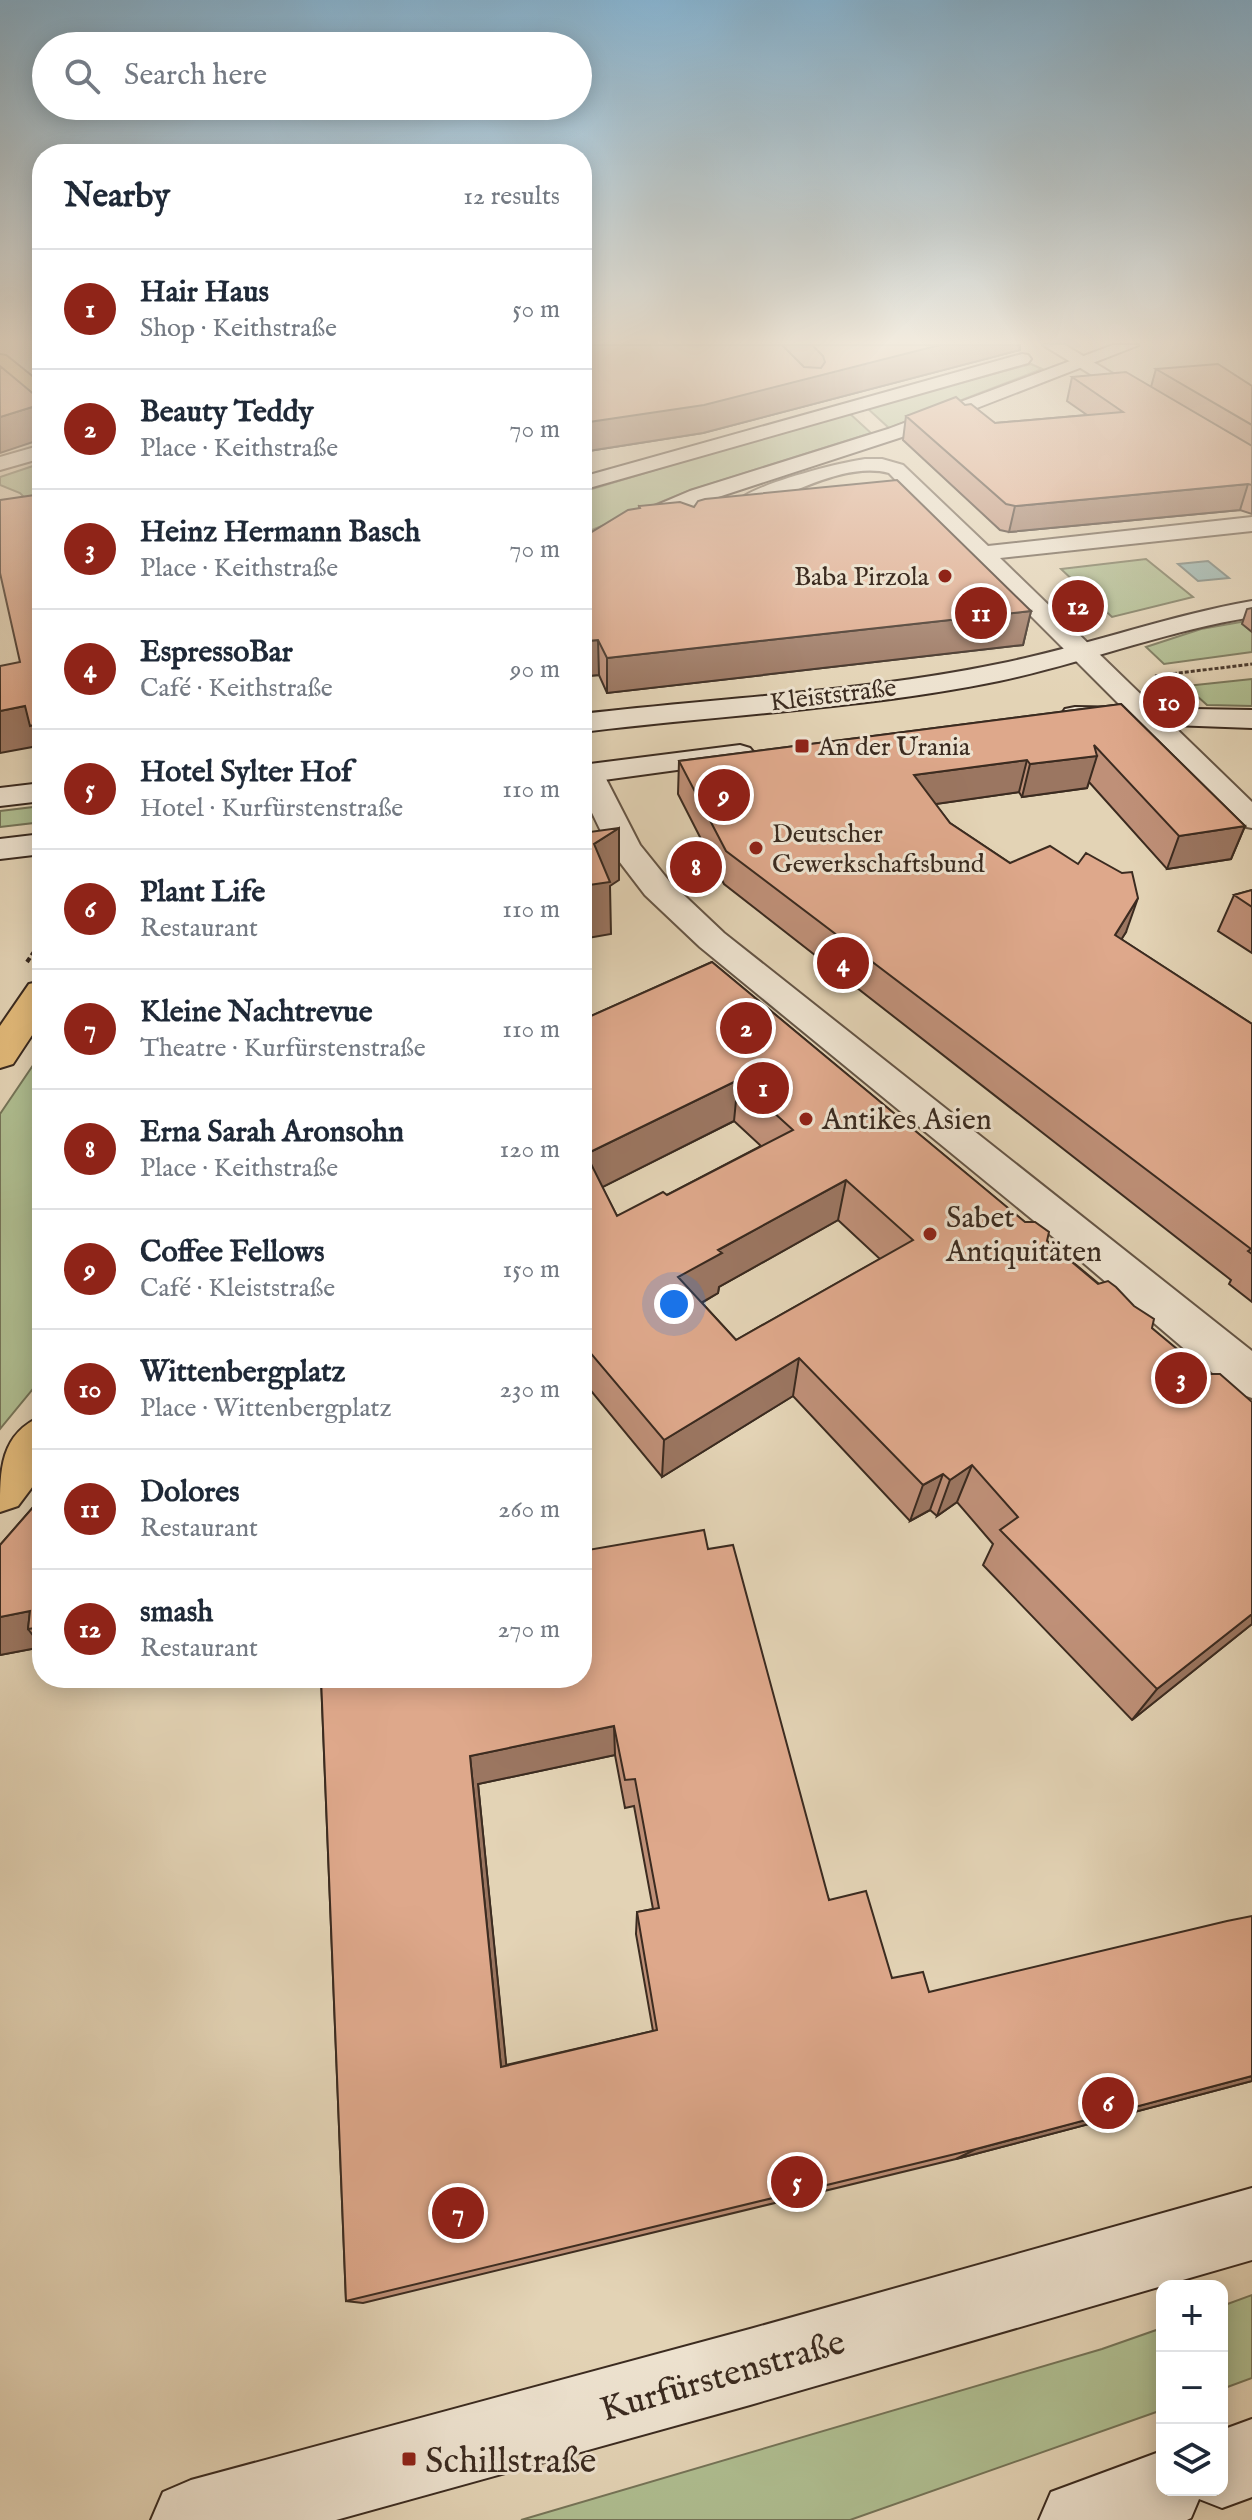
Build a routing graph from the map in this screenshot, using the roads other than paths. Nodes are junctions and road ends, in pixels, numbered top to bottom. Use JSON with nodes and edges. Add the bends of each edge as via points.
{"nodes":[{"id":1,"x":656,"y":463,"type":"edge"},
{"id":2,"x":802,"y":463,"type":"edge"},
{"id":3,"x":592,"y":481,"type":"edge"},
{"id":4,"x":926,"y":498,"type":"junction"},
{"id":5,"x":835,"y":507,"type":"edge"},
{"id":6,"x":795,"y":510,"type":"edge"},
{"id":7,"x":1252,"y":524,"type":"edge"},
{"id":8,"x":592,"y":541,"type":"edge"},
{"id":9,"x":996,"y":551,"type":"dead end"},
{"id":10,"x":1252,"y":609,"type":"edge"},
{"id":11,"x":1081,"y":651,"type":"junction"},
{"id":12,"x":1144,"y":715,"type":"junction"},
{"id":13,"x":1051,"y":716,"type":"edge"},
{"id":14,"x":1252,"y":719,"type":"edge"},
{"id":15,"x":595,"y":722,"type":"edge"},
{"id":16,"x":771,"y":750,"type":"edge"},
{"id":17,"x":592,"y":771,"type":"edge"},
{"id":18,"x":592,"y":787,"type":"edge"},
{"id":19,"x":32,"y":793,"type":"edge"},
{"id":20,"x":0,"y":797,"type":"edge"},
{"id":21,"x":1252,"y":819,"type":"edge"},
{"id":22,"x":32,"y":845,"type":"edge"},
{"id":23,"x":0,"y":849,"type":"edge"},
{"id":24,"x":32,"y":1007,"type":"edge"},
{"id":25,"x":0,"y":1055,"type":"edge"},
{"id":26,"x":1252,"y":1378,"type":"edge"},
{"id":27,"x":32,"y":1450,"type":"edge"},
{"id":28,"x":0,"y":1490,"type":"edge"},
{"id":29,"x":1252,"y":2224,"type":"edge"},
{"id":30,"x":1252,"y":2458,"type":"edge"},
{"id":31,"x":1228,"y":2467,"type":"edge"},
{"id":32,"x":1156,"y":2492,"type":"edge"},
{"id":33,"x":191,"y":2520,"type":"edge"},
{"id":34,"x":1079,"y":2520,"type":"edge"}],
"edges":[{"from":1,"to":3,"type":"main road"},
{"from":2,"to":8,"type":"main road","via":[[698,496]]},
{"from":4,"to":5,"type":"main road"},
{"from":4,"to":6,"type":"main road","via":[[893,469],[861,465],[744,505],[758,512]]},
{"from":4,"to":11,"type":"main road"},
{"from":7,"to":9,"type":"main road"},
{"from":10,"to":11,"type":"main road","name":"Kleiststraße","via":[[1186,621]]},
{"from":11,"to":12,"type":"main road"},
{"from":11,"to":15,"type":"main road","name":"Kleiststraße","via":[[963,679]]},
{"from":12,"to":13,"type":"main road"},
{"from":12,"to":14,"type":"main road"},
{"from":12,"to":21,"type":"main road"},
{"from":16,"to":17,"type":"main road","name":"Kleiststraße"},
{"from":18,"to":26,"type":"main road","via":[[625,848],[657,888],[712,940]]},
{"from":19,"to":20,"type":"main road"},
{"from":22,"to":23,"type":"main road"},
{"from":24,"to":25,"type":"main road"},
{"from":27,"to":28,"type":"main road"},
{"from":29,"to":33,"type":"main road","name":"Kurfürstenstraße"},
{"from":30,"to":31,"type":"main road"},
{"from":32,"to":34,"type":"main road"}]}
